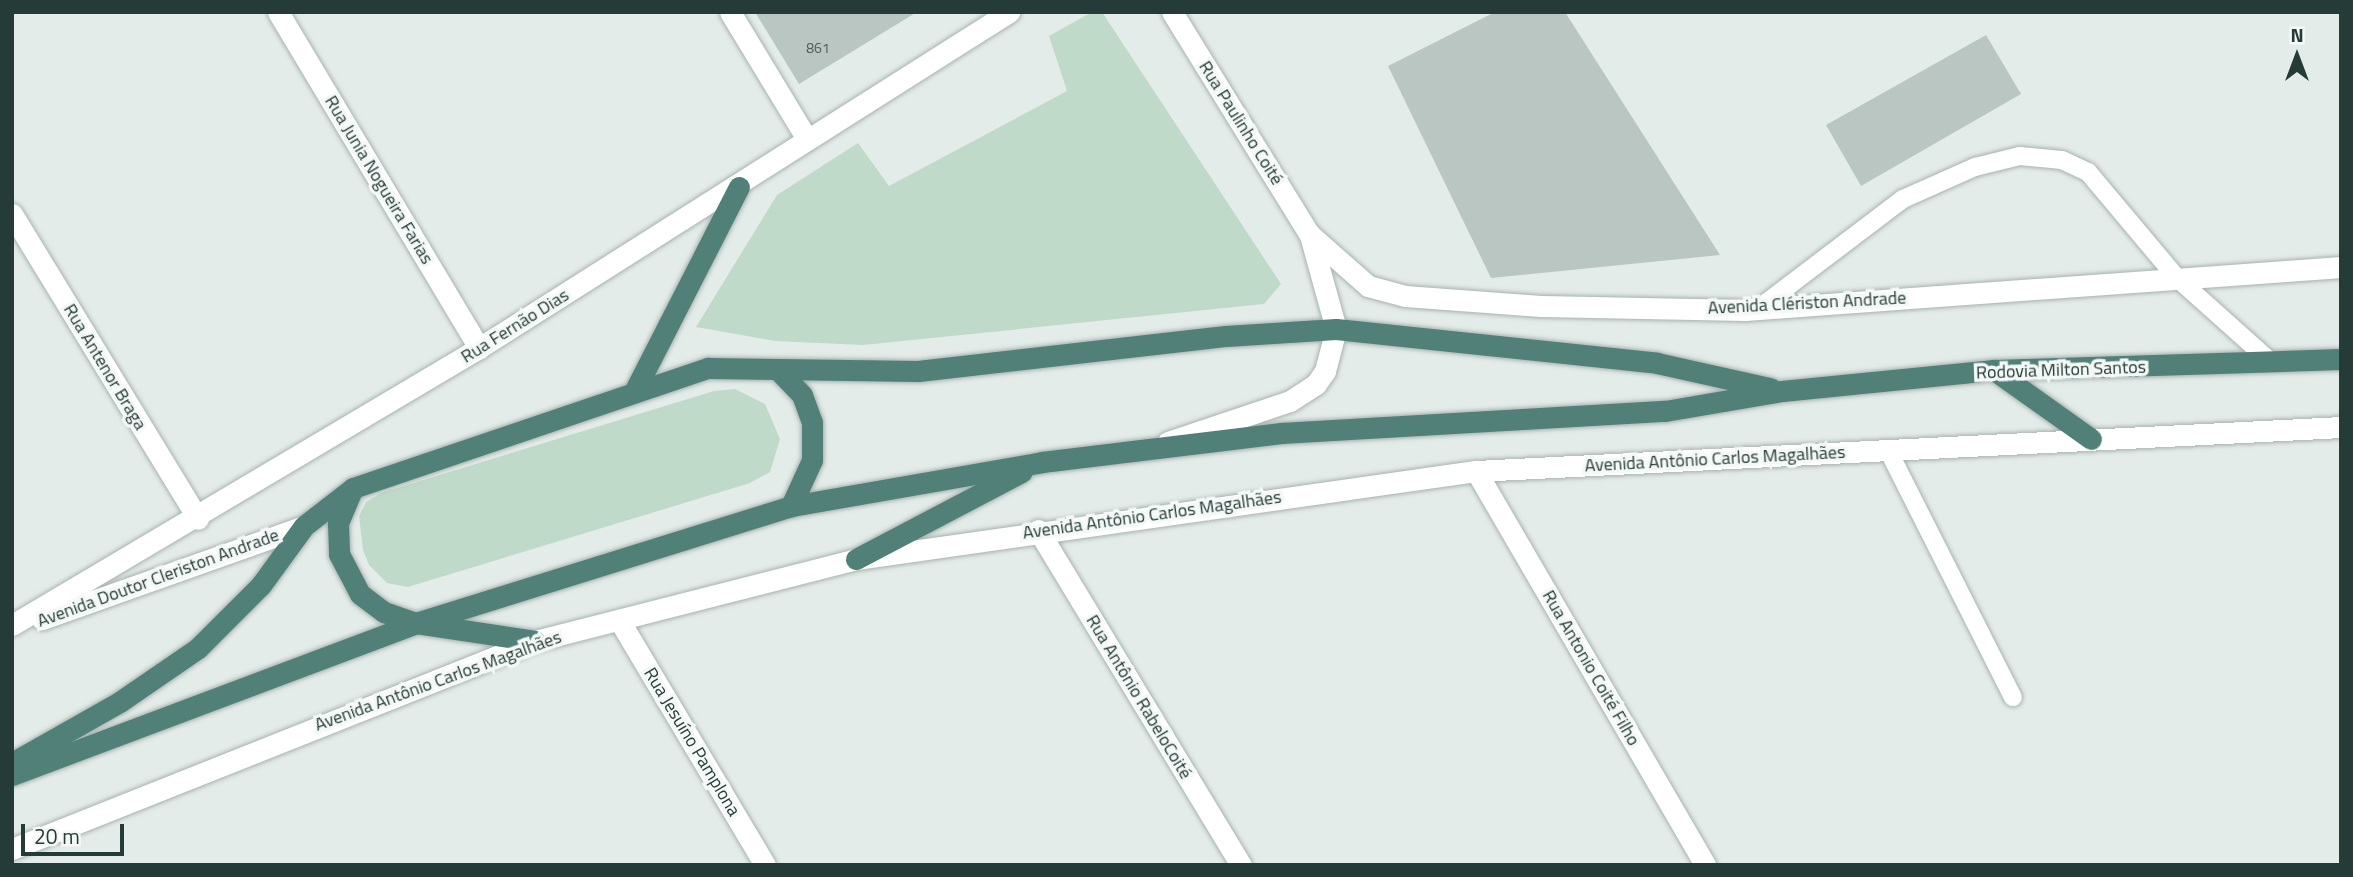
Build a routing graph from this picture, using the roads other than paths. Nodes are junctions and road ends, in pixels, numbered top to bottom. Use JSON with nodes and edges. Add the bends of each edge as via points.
{"nodes":[{"id":1,"x":278,"y":12,"type":"edge"},
{"id":2,"x":730,"y":12,"type":"edge"},
{"id":3,"x":1009,"y":12,"type":"edge"},
{"id":4,"x":1172,"y":12,"type":"edge"},
{"id":5,"x":807,"y":139,"type":"junction"},
{"id":6,"x":739,"y":187,"type":"junction"},
{"id":7,"x":12,"y":214,"type":"edge"},
{"id":8,"x":1309,"y":234,"type":"junction"},
{"id":9,"x":2341,"y":267,"type":"edge"},
{"id":10,"x":2177,"y":278,"type":"junction"},
{"id":11,"x":1758,"y":309,"type":"junction"},
{"id":12,"x":1336,"y":330,"type":"junction"},
{"id":13,"x":479,"y":348,"type":"junction"},
{"id":14,"x":2341,"y":359,"type":"edge"},
{"id":15,"x":2272,"y":363,"type":"junction"},
{"id":16,"x":1994,"y":370,"type":"junction"},
{"id":17,"x":779,"y":371,"type":"junction"},
{"id":18,"x":635,"y":390,"type":"junction"},
{"id":19,"x":1782,"y":391,"type":"junction"},
{"id":20,"x":2341,"y":427,"type":"edge"},
{"id":21,"x":2091,"y":439,"type":"junction"},
{"id":22,"x":1146,"y":449,"type":"junction"},
{"id":23,"x":1888,"y":450,"type":"junction"},
{"id":24,"x":1042,"y":462,"type":"junction"},
{"id":25,"x":1476,"y":471,"type":"junction"},
{"id":26,"x":353,"y":488,"type":"junction"},
{"id":27,"x":791,"y":506,"type":"junction"},
{"id":28,"x":198,"y":519,"type":"junction"},
{"id":29,"x":304,"y":526,"type":"junction"},
{"id":30,"x":1038,"y":530,"type":"junction"},
{"id":31,"x":856,"y":558,"type":"junction"},
{"id":32,"x":619,"y":620,"type":"junction"},
{"id":33,"x":416,"y":623,"type":"junction"},
{"id":34,"x":12,"y":628,"type":"edge"},
{"id":35,"x":535,"y":641,"type":"junction"},
{"id":36,"x":2013,"y":697,"type":"dead end"},
{"id":37,"x":12,"y":763,"type":"edge"},
{"id":38,"x":12,"y":775,"type":"edge"},
{"id":39,"x":12,"y":849,"type":"edge"},
{"id":40,"x":765,"y":865,"type":"edge"},
{"id":41,"x":1241,"y":865,"type":"edge"},
{"id":42,"x":1705,"y":865,"type":"edge"}],
"edges":[{"from":1,"to":13,"type":"main road","name":"Rua Junia Nogueira Farias"},
{"from":2,"to":5,"type":"main road"},
{"from":3,"to":5,"type":"main road","name":"Rua Fernão Dias"},
{"from":4,"to":8,"type":"main road","name":"Rua Paulinho Coité"},
{"from":5,"to":6,"type":"main road","name":"Rua Fernão Dias"},
{"from":6,"to":13,"type":"main road","name":"Rua Fernão Dias"},
{"from":6,"to":18,"type":"highway"},
{"from":7,"to":28,"type":"main road","name":"Rua Antenor Braga"},
{"from":8,"to":11,"type":"main road","name":"Avenida Clériston Andrade","via":[[1359,280],[1405,296],[1541,306]]},
{"from":8,"to":12,"type":"main road"},
{"from":9,"to":10,"type":"main road","name":"Avenida Clériston Andrade"},
{"from":10,"to":11,"type":"main road","name":"Avenida Clériston Andrade"},
{"from":10,"to":11,"type":"lane","via":[[2088,172],[2062,160],[2020,156],[1975,167],[1903,199]]},
{"from":10,"to":15,"type":"lane"},
{"from":12,"to":17,"type":"highway","via":[[1226,336],[918,371]]},
{"from":12,"to":19,"type":"highway","via":[[1657,363]]},
{"from":12,"to":22,"type":"main road","via":[[1325,371],[1316,384],[1290,401]]},
{"from":13,"to":28,"type":"main road","name":"Rua Fernão Dias"},
{"from":14,"to":15,"type":"highway","name":"Rodovia Milton Santos"},
{"from":15,"to":16,"type":"highway","name":"Rodovia Milton Santos"},
{"from":16,"to":19,"type":"highway","name":"Rodovia Milton Santos"},
{"from":16,"to":21,"type":"highway"},
{"from":17,"to":18,"type":"highway","via":[[708,368]]},
{"from":17,"to":27,"type":"highway","via":[[802,395],[812,422],[812,460]]},
{"from":18,"to":26,"type":"highway"},
{"from":19,"to":22,"type":"highway","via":[[1665,411],[1281,433]]},
{"from":20,"to":21,"type":"main road","name":"Avenida Antônio Carlos Magalhães"},
{"from":21,"to":23,"type":"main road","name":"Avenida Antônio Carlos Magalhães"},
{"from":22,"to":24,"type":"highway"},
{"from":23,"to":25,"type":"main road","name":"Avenida Antônio Carlos Magalhães"},
{"from":23,"to":36,"type":"lane"},
{"from":24,"to":27,"type":"highway"},
{"from":24,"to":31,"type":"highway"},
{"from":25,"to":30,"type":"main road","name":"Avenida Antônio Carlos Magalhães"},
{"from":25,"to":42,"type":"main road","name":"Rua Antonio Coité Filho"},
{"from":26,"to":29,"type":"highway"},
{"from":26,"to":33,"type":"highway","via":[[338,523],[339,554],[360,594],[384,612]]},
{"from":27,"to":33,"type":"highway"},
{"from":28,"to":34,"type":"main road","name":"Rua Fernão Dias"},
{"from":29,"to":34,"type":"main road","name":"Avenida Doutor Cleriston Andrade"},
{"from":29,"to":37,"type":"highway","via":[[261,585],[198,648],[121,701]]},
{"from":30,"to":31,"type":"main road","name":"Avenida Antônio Carlos Magalhães"},
{"from":30,"to":41,"type":"main road","name":"Rua Antônio RabeloCoité"},
{"from":31,"to":32,"type":"main road","name":"Avenida Antônio Carlos Magalhães"},
{"from":32,"to":35,"type":"main road","name":"Avenida Antônio Carlos Magalhães"},
{"from":32,"to":40,"type":"main road","name":"Rua Jesuíno Pamplona"},
{"from":33,"to":35,"type":"highway"},
{"from":33,"to":38,"type":"highway"},
{"from":35,"to":39,"type":"main road","name":"Avenida Antônio Carlos Magalhães"}]}
